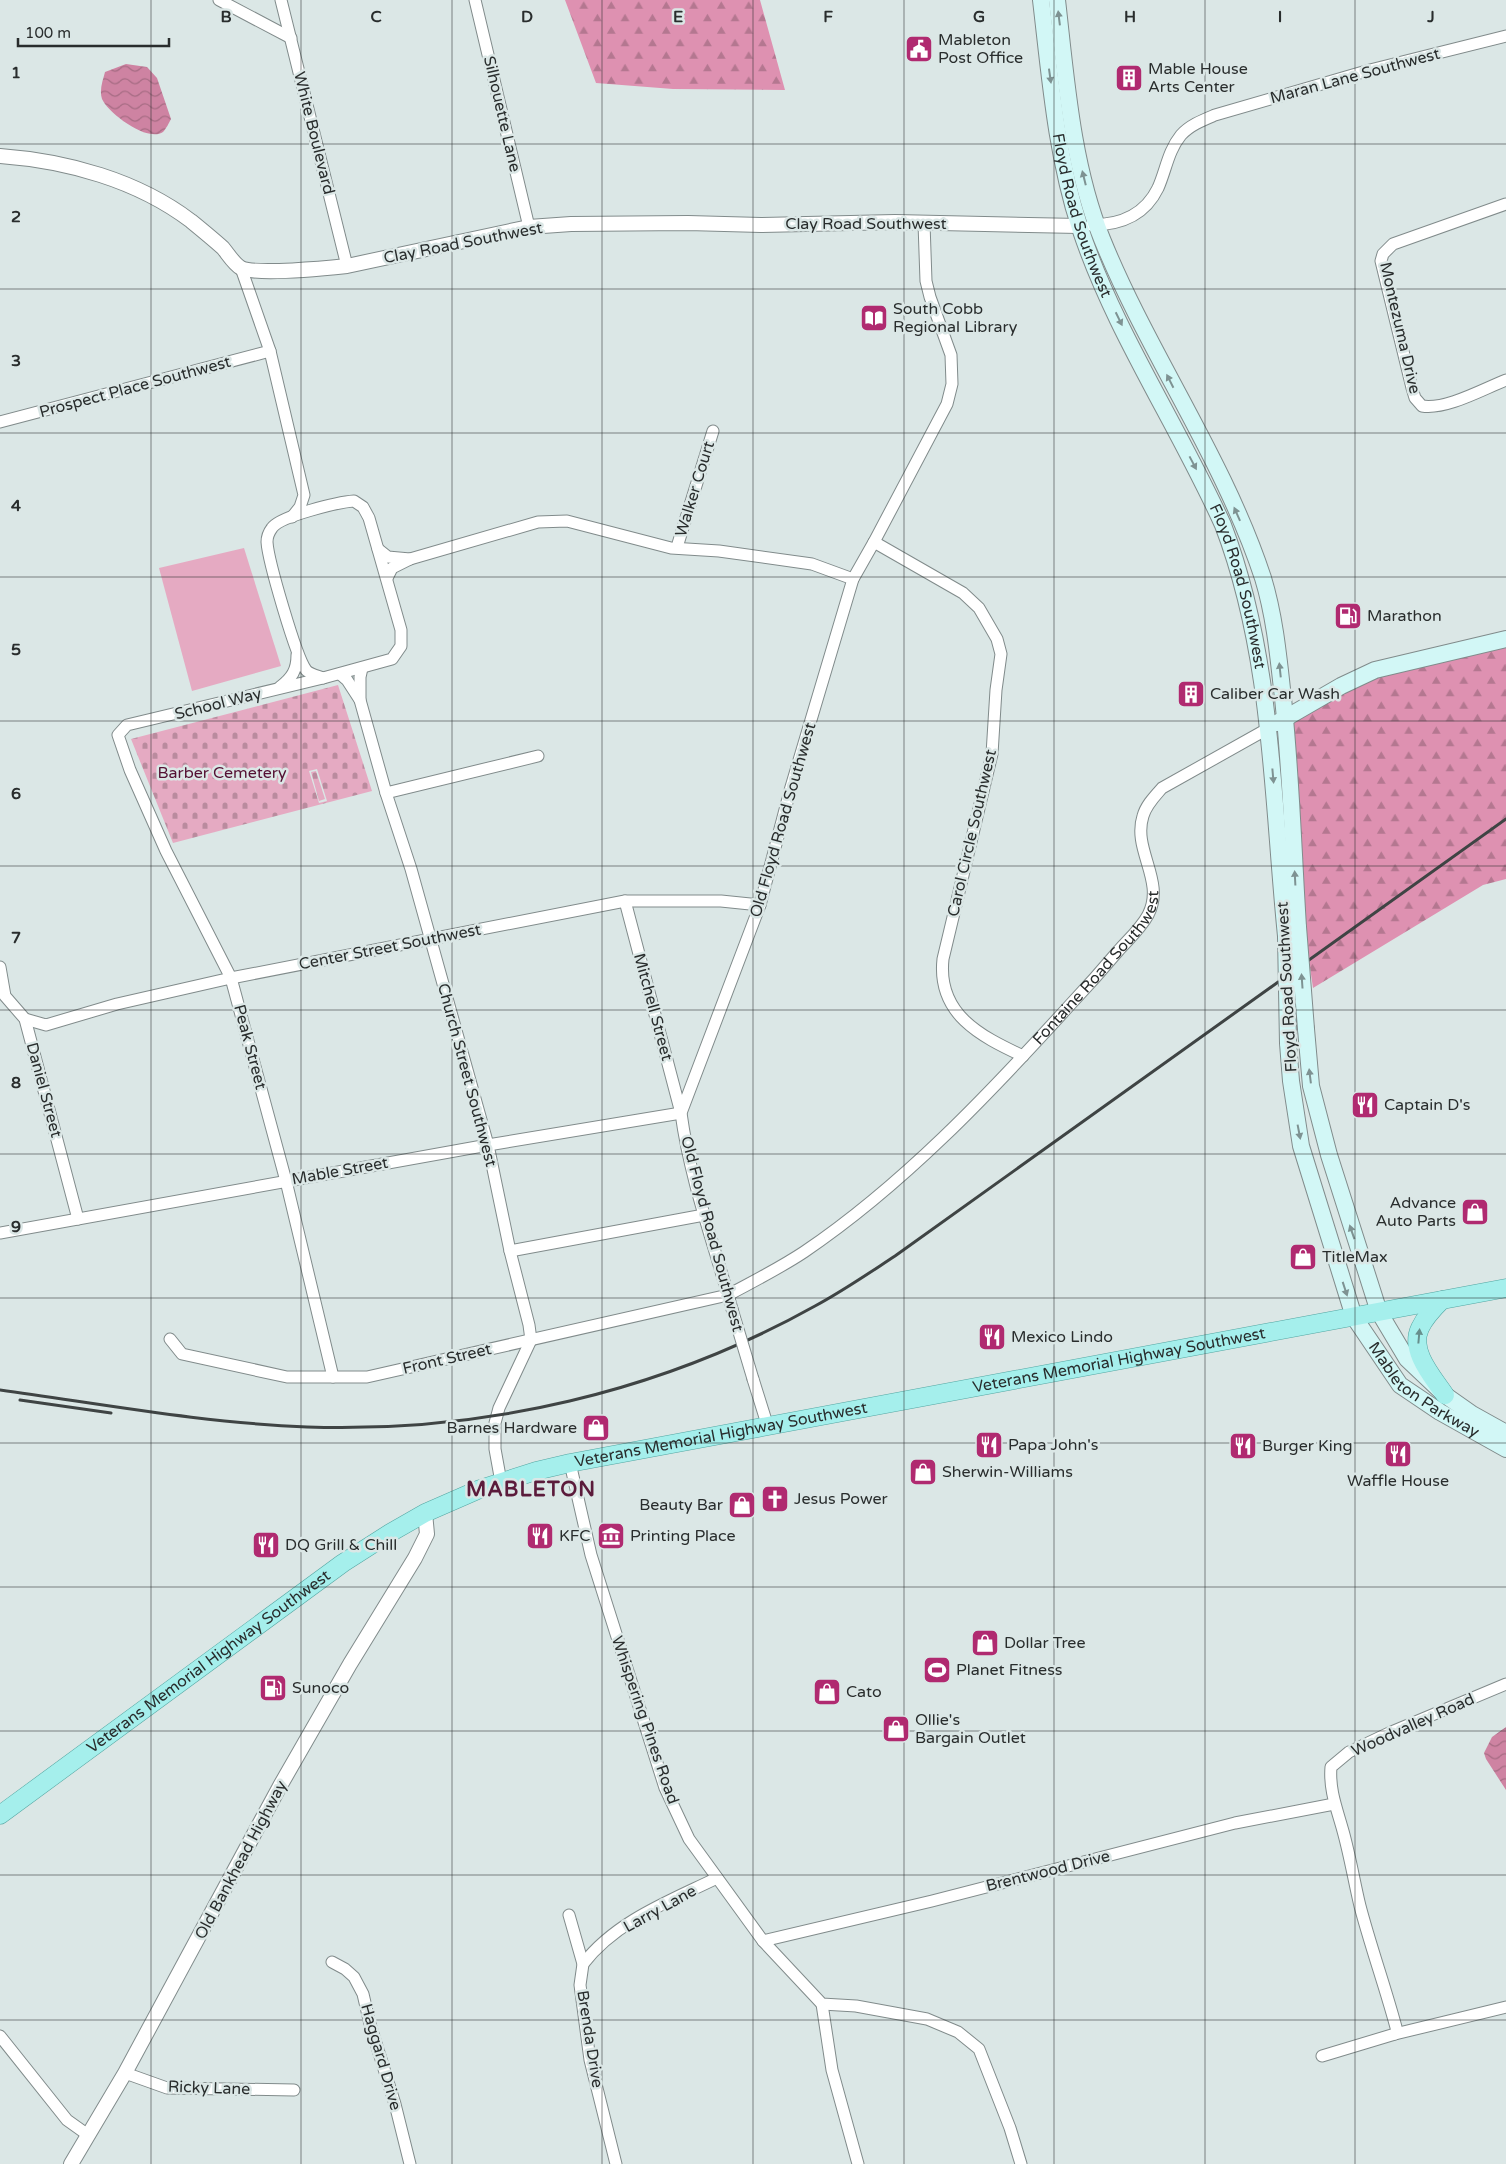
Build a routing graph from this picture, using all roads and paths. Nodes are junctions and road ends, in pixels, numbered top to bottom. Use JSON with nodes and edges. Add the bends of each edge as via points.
{"nodes":[{"id":1,"x":219,"y":0,"type":"edge"},
{"id":2,"x":281,"y":0,"type":"edge"},
{"id":3,"x":475,"y":0,"type":"edge"},
{"id":4,"x":1040,"y":0,"type":"edge"},
{"id":5,"x":1057,"y":0,"type":"edge"},
{"id":6,"x":1506,"y":36,"type":"edge"},
{"id":7,"x":291,"y":38,"type":"junction"},
{"id":8,"x":0,"y":156,"type":"edge"},
{"id":9,"x":1506,"y":204,"type":"edge"},
{"id":10,"x":924,"y":223,"type":"junction"},
{"id":11,"x":1097,"y":225,"type":"junction"},
{"id":12,"x":1079,"y":226,"type":"junction"},
{"id":13,"x":529,"y":227,"type":"junction"},
{"id":14,"x":347,"y":266,"type":"junction"},
{"id":15,"x":241,"y":268,"type":"junction"},
{"id":16,"x":270,"y":351,"type":"junction"},
{"id":17,"x":1506,"y":380,"type":"edge"},
{"id":18,"x":0,"y":422,"type":"edge"},
{"id":19,"x":712,"y":432,"type":"dead end"},
{"id":20,"x":304,"y":495,"type":"junction"},
{"id":21,"x":328,"y":506,"type":"junction"},
{"id":22,"x":292,"y":517,"type":"junction"},
{"id":23,"x":874,"y":542,"type":"junction"},
{"id":24,"x":677,"y":547,"type":"junction"},
{"id":25,"x":378,"y":549,"type":"junction"},
{"id":26,"x":410,"y":559,"type":"junction"},
{"id":27,"x":387,"y":578,"type":"junction"},
{"id":28,"x":853,"y":579,"type":"junction"},
{"id":29,"x":1506,"y":639,"type":"edge"},
{"id":30,"x":297,"y":653,"type":"junction"},
{"id":31,"x":362,"y":668,"type":"junction"},
{"id":32,"x":340,"y":674,"type":"junction"},
{"id":33,"x":323,"y":678,"type":"junction"},
{"id":34,"x":277,"y":690,"type":"junction"},
{"id":35,"x":360,"y":700,"type":"junction"},
{"id":36,"x":1285,"y":718,"type":"junction"},
{"id":37,"x":1268,"y":728,"type":"junction"},
{"id":38,"x":118,"y":736,"type":"joint"},
{"id":39,"x":538,"y":756,"type":"dead end"},
{"id":40,"x":386,"y":792,"type":"junction"},
{"id":41,"x":625,"y":901,"type":"junction"},
{"id":42,"x":760,"y":906,"type":"junction"},
{"id":43,"x":1292,"y":932,"type":"junction"},
{"id":44,"x":430,"y":939,"type":"junction"},
{"id":45,"x":0,"y":968,"type":"edge"},
{"id":46,"x":230,"y":978,"type":"junction"},
{"id":47,"x":2,"y":996,"type":"edge"},
{"id":48,"x":25,"y":1020,"type":"junction"},
{"id":49,"x":1023,"y":1056,"type":"junction"},
{"id":50,"x":681,"y":1114,"type":"junction"},
{"id":51,"x":488,"y":1145,"type":"junction"},
{"id":52,"x":286,"y":1181,"type":"junction"},
{"id":53,"x":704,"y":1215,"type":"junction"},
{"id":54,"x":78,"y":1219,"type":"junction"},
{"id":55,"x":0,"y":1233,"type":"edge"},
{"id":56,"x":510,"y":1251,"type":"junction"},
{"id":57,"x":1506,"y":1288,"type":"edge"},
{"id":58,"x":728,"y":1295,"type":"junction"},
{"id":59,"x":1442,"y":1300,"type":"junction"},
{"id":60,"x":1379,"y":1312,"type":"junction"},
{"id":61,"x":1354,"y":1317,"type":"junction"},
{"id":62,"x":170,"y":1339,"type":"dead end"},
{"id":63,"x":531,"y":1340,"type":"junction"},
{"id":64,"x":333,"y":1377,"type":"junction"},
{"id":65,"x":1445,"y":1394,"type":"junction"},
{"id":66,"x":768,"y":1426,"type":"junction"},
{"id":67,"x":1506,"y":1433,"type":"edge"},
{"id":68,"x":1506,"y":1449,"type":"edge"},
{"id":69,"x":570,"y":1464,"type":"junction"},
{"id":70,"x":501,"y":1482,"type":"junction"},
{"id":71,"x":425,"y":1512,"type":"junction"},
{"id":72,"x":1506,"y":1684,"type":"edge"},
{"id":73,"x":1334,"y":1804,"type":"junction"},
{"id":74,"x":0,"y":1815,"type":"edge"},
{"id":75,"x":717,"y":1878,"type":"junction"},
{"id":76,"x":569,"y":1915,"type":"dead end"},
{"id":77,"x":763,"y":1941,"type":"junction"},
{"id":78,"x":332,"y":1962,"type":"dead end"},
{"id":79,"x":583,"y":1964,"type":"junction"},
{"id":80,"x":822,"y":2004,"type":"junction"},
{"id":81,"x":1506,"y":2007,"type":"edge"},
{"id":82,"x":1395,"y":2034,"type":"junction"},
{"id":83,"x":0,"y":2036,"type":"edge"},
{"id":84,"x":1322,"y":2056,"type":"dead end"},
{"id":85,"x":125,"y":2073,"type":"junction"},
{"id":86,"x":294,"y":2090,"type":"dead end"},
{"id":87,"x":88,"y":2135,"type":"junction"},
{"id":88,"x":71,"y":2164,"type":"edge"},
{"id":89,"x":410,"y":2164,"type":"edge"},
{"id":90,"x":616,"y":2164,"type":"edge"},
{"id":91,"x":858,"y":2164,"type":"edge"},
{"id":92,"x":1021,"y":2164,"type":"edge"}],
"edges":[{"from":1,"to":7,"type":"street"},
{"from":2,"to":7,"type":"street","name":"White Boulevard"},
{"from":3,"to":13,"type":"street","name":"Silhouette Lane"},
{"from":4,"to":12,"type":"main road","name":"Floyd Road Southwest","one_way":true,"via":[[1059,141]]},
{"from":11,"to":5,"type":"main road","name":"Floyd Road Southwest","one_way":true,"via":[[1080,162]]},
{"from":6,"to":11,"type":"street","name":"Maran Lane Southwest","via":[[1370,70],[1214,115],[1183,133],[1173,147],[1158,188],[1148,203],[1124,221]]},
{"from":7,"to":14,"type":"street","name":"White Boulevard"},
{"from":8,"to":15,"type":"street","via":[[39,159],[81,168],[161,201],[191,221]]},
{"from":9,"to":17,"type":"street","name":"Montezuma Drive","via":[[1393,244],[1381,261],[1415,398],[1422,406],[1430,407]]},
{"from":10,"to":12,"type":"street","name":"Clay Road Southwest"},
{"from":10,"to":13,"type":"street","name":"Clay Road Southwest","via":[[571,224]]},
{"from":10,"to":23,"type":"street","name":"Old Floyd Road Southwest","via":[[926,281],[951,355],[952,384],[947,404]]},
{"from":11,"to":12,"type":"street","name":"Maran Lane Southwest"},
{"from":36,"to":11,"type":"main road","name":"Floyd Road Southwest","one_way":true,"via":[[1278,648],[1269,604],[1252,550],[1216,470],[1130,303]]},
{"from":12,"to":37,"type":"main road","name":"Floyd Road Southwest","one_way":true,"via":[[1105,289],[1211,498],[1230,543],[1255,630]]},
{"from":13,"to":14,"type":"street","name":"Clay Road Southwest"},
{"from":14,"to":15,"type":"street","name":"Clay Road Southwest"},
{"from":15,"to":16,"type":"street"},
{"from":16,"to":18,"type":"street","name":"Prospect Place Southwest"},
{"from":16,"to":20,"type":"street"},
{"from":19,"to":24,"type":"street","name":"Walker Court"},
{"from":20,"to":21,"type":"street"},
{"from":20,"to":22,"type":"street"},
{"from":21,"to":22,"type":"street"},
{"from":21,"to":25,"type":"street","via":[[354,501],[363,507]]},
{"from":22,"to":30,"type":"street","via":[[272,527],[267,541]]},
{"from":23,"to":28,"type":"street","name":"Old Floyd Road Southwest"},
{"from":23,"to":49,"type":"street","name":"Carol Circle Southwest","via":[[963,593],[979,608],[997,639],[1001,654],[992,754],[943,959],[942,982],[956,1011],[967,1023],[988,1040]]},
{"from":24,"to":26,"type":"street","via":[[567,521],[538,522]]},
{"from":24,"to":28,"type":"street","via":[[803,562]]},
{"from":25,"to":26,"type":"street","via":[[388,557]]},
{"from":25,"to":27,"type":"street"},
{"from":26,"to":27,"type":"street","via":[[392,568]]},
{"from":27,"to":31,"type":"street","via":[[401,630],[401,646],[392,659]]},
{"from":28,"to":42,"type":"street","name":"Old Floyd Road Southwest"},
{"from":29,"to":36,"type":"main road","name":"Fontaine Road Southwest","via":[[1375,670]]},
{"from":30,"to":33,"type":"street","via":[[307,671]]},
{"from":30,"to":34,"type":"street","via":[[297,668],[289,681]]},
{"from":31,"to":32,"type":"street"},
{"from":31,"to":35,"type":"street","name":"Church Street Southwest"},
{"from":32,"to":33,"type":"street"},
{"from":32,"to":35,"type":"street"},
{"from":33,"to":34,"type":"street","name":"School Way"},
{"from":34,"to":38,"type":"street","name":"School Way","via":[[127,725]]},
{"from":35,"to":40,"type":"street","name":"Church Street Southwest"},
{"from":36,"to":37,"type":"main road","name":"Fontaine Road Southwest"},
{"from":43,"to":36,"type":"main road","name":"Floyd Road Southwest","one_way":true},
{"from":37,"to":43,"type":"main road","name":"Floyd Road Southwest","one_way":true},
{"from":37,"to":49,"type":"street","name":"Fontaine Road Southwest","via":[[1162,788],[1152,800],[1142,816],[1141,826],[1154,892],[1148,915]]},
{"from":38,"to":46,"type":"street","name":"Peak Street","via":[[166,851]]},
{"from":39,"to":40,"type":"street"},
{"from":40,"to":44,"type":"street","name":"Church Street Southwest"},
{"from":41,"to":42,"type":"street","name":"Center Street Southwest","via":[[721,902]]},
{"from":41,"to":44,"type":"street","name":"Center Street Southwest"},
{"from":41,"to":50,"type":"street","name":"Mitchell Street"},
{"from":42,"to":50,"type":"street","name":"Old Floyd Road Southwest"},
{"from":60,"to":43,"type":"main road","name":"Floyd Road Southwest","one_way":true,"bridge":true,"via":[[1329,1156],[1311,1086]]},
{"from":43,"to":61,"type":"main road","name":"Floyd Road Southwest","one_way":true,"bridge":true,"via":[[1288,1044],[1291,1081],[1302,1146]]},
{"from":44,"to":46,"type":"street","name":"Center Street Southwest"},
{"from":44,"to":51,"type":"street","name":"Church Street Southwest"},
{"from":45,"to":47,"type":"street","name":"Daniel Street"},
{"from":46,"to":48,"type":"street","name":"Center Street Southwest","via":[[117,1004],[46,1025]]},
{"from":46,"to":52,"type":"street","name":"Peak Street"},
{"from":47,"to":48,"type":"street","name":"Daniel Street"},
{"from":48,"to":54,"type":"street","name":"Daniel Street"},
{"from":49,"to":58,"type":"street","name":"Fontaine Road Southwest","via":[[904,1174],[804,1252]]},
{"from":50,"to":51,"type":"street","name":"Mable Street"},
{"from":50,"to":53,"type":"street","name":"Old Floyd Road Southwest"},
{"from":51,"to":52,"type":"street","name":"Mable Street"},
{"from":51,"to":56,"type":"street","name":"Church Street Southwest"},
{"from":52,"to":54,"type":"street","name":"Mable Street"},
{"from":52,"to":64,"type":"street","name":"Peak Street"},
{"from":53,"to":56,"type":"street"},
{"from":53,"to":58,"type":"street","name":"Old Floyd Road Southwest"},
{"from":54,"to":55,"type":"street","name":"Mable Street"},
{"from":56,"to":63,"type":"street","name":"Church Street Southwest"},
{"from":57,"to":59,"type":"main road","name":"Veterans Memorial Highway Southwest"},
{"from":58,"to":63,"type":"street","name":"Front Street"},
{"from":58,"to":66,"type":"street","name":"Old Floyd Road Southwest","bridge":true},
{"from":59,"to":60,"type":"main road","name":"Veterans Memorial Highway Southwest"},
{"from":65,"to":59,"type":"main road","one_way":true,"via":[[1422,1361],[1417,1338],[1420,1327]]},
{"from":60,"to":61,"type":"main road","name":"Veterans Memorial Highway Southwest"},
{"from":60,"to":65,"type":"main road","name":"Mableton Parkway","via":[[1407,1359]]},
{"from":61,"to":66,"type":"main road","name":"Veterans Memorial Highway Southwest"},
{"from":61,"to":68,"type":"main road","name":"Mableton Parkway","via":[[1400,1385]]},
{"from":62,"to":64,"type":"street","name":"Front Street","via":[[182,1354],[241,1368],[287,1377]]},
{"from":63,"to":64,"type":"street","name":"Front Street","via":[[366,1377]]},
{"from":63,"to":70,"type":"street","via":[[499,1408],[495,1424],[495,1449]]},
{"from":65,"to":67,"type":"main road","name":"Mableton Parkway"},
{"from":66,"to":69,"type":"main road","name":"Veterans Memorial Highway Southwest"},
{"from":69,"to":70,"type":"main road","name":"Veterans Memorial Highway Southwest"},
{"from":69,"to":75,"type":"street","name":"Whispering Pines Road","via":[[590,1555],[664,1788],[690,1838]]},
{"from":70,"to":71,"type":"main road","name":"Veterans Memorial Highway Southwest"},
{"from":71,"to":74,"type":"main road","name":"Veterans Memorial Highway Southwest","via":[[343,1562]]},
{"from":71,"to":85,"type":"street","name":"Old Bankhead Highway","via":[[427,1534],[415,1558],[280,1786]]},
{"from":72,"to":73,"type":"street","name":"Woodvalley Road","via":[[1349,1752],[1331,1768]]},
{"from":73,"to":77,"type":"street","name":"Brentwood Drive","via":[[1235,1823]]},
{"from":73,"to":82,"type":"street","via":[[1390,2004]]},
{"from":75,"to":77,"type":"street","name":"Whispering Pines Road"},
{"from":75,"to":79,"type":"street","name":"Larry Lane","via":[[633,1919],[594,1950]]},
{"from":76,"to":79,"type":"street","name":"Brenda Drive"},
{"from":77,"to":80,"type":"street","name":"Whispering Pines Road"},
{"from":78,"to":89,"type":"street","name":"Haggard Drive","via":[[354,1977],[363,1994]]},
{"from":79,"to":90,"type":"street","name":"Brenda Drive","via":[[580,1985],[590,2060]]},
{"from":80,"to":91,"type":"street","via":[[832,2070]]},
{"from":80,"to":92,"type":"street","via":[[856,2006],[927,2019],[958,2032],[979,2049]]},
{"from":81,"to":82,"type":"street"},
{"from":82,"to":84,"type":"street"},
{"from":83,"to":87,"type":"street","via":[[67,2120]]},
{"from":85,"to":86,"type":"street","name":"Ricky Lane","via":[[167,2088]]},
{"from":85,"to":87,"type":"street","name":"Old Bankhead Highway"},
{"from":87,"to":88,"type":"street","name":"Old Bankhead Highway"}]}
